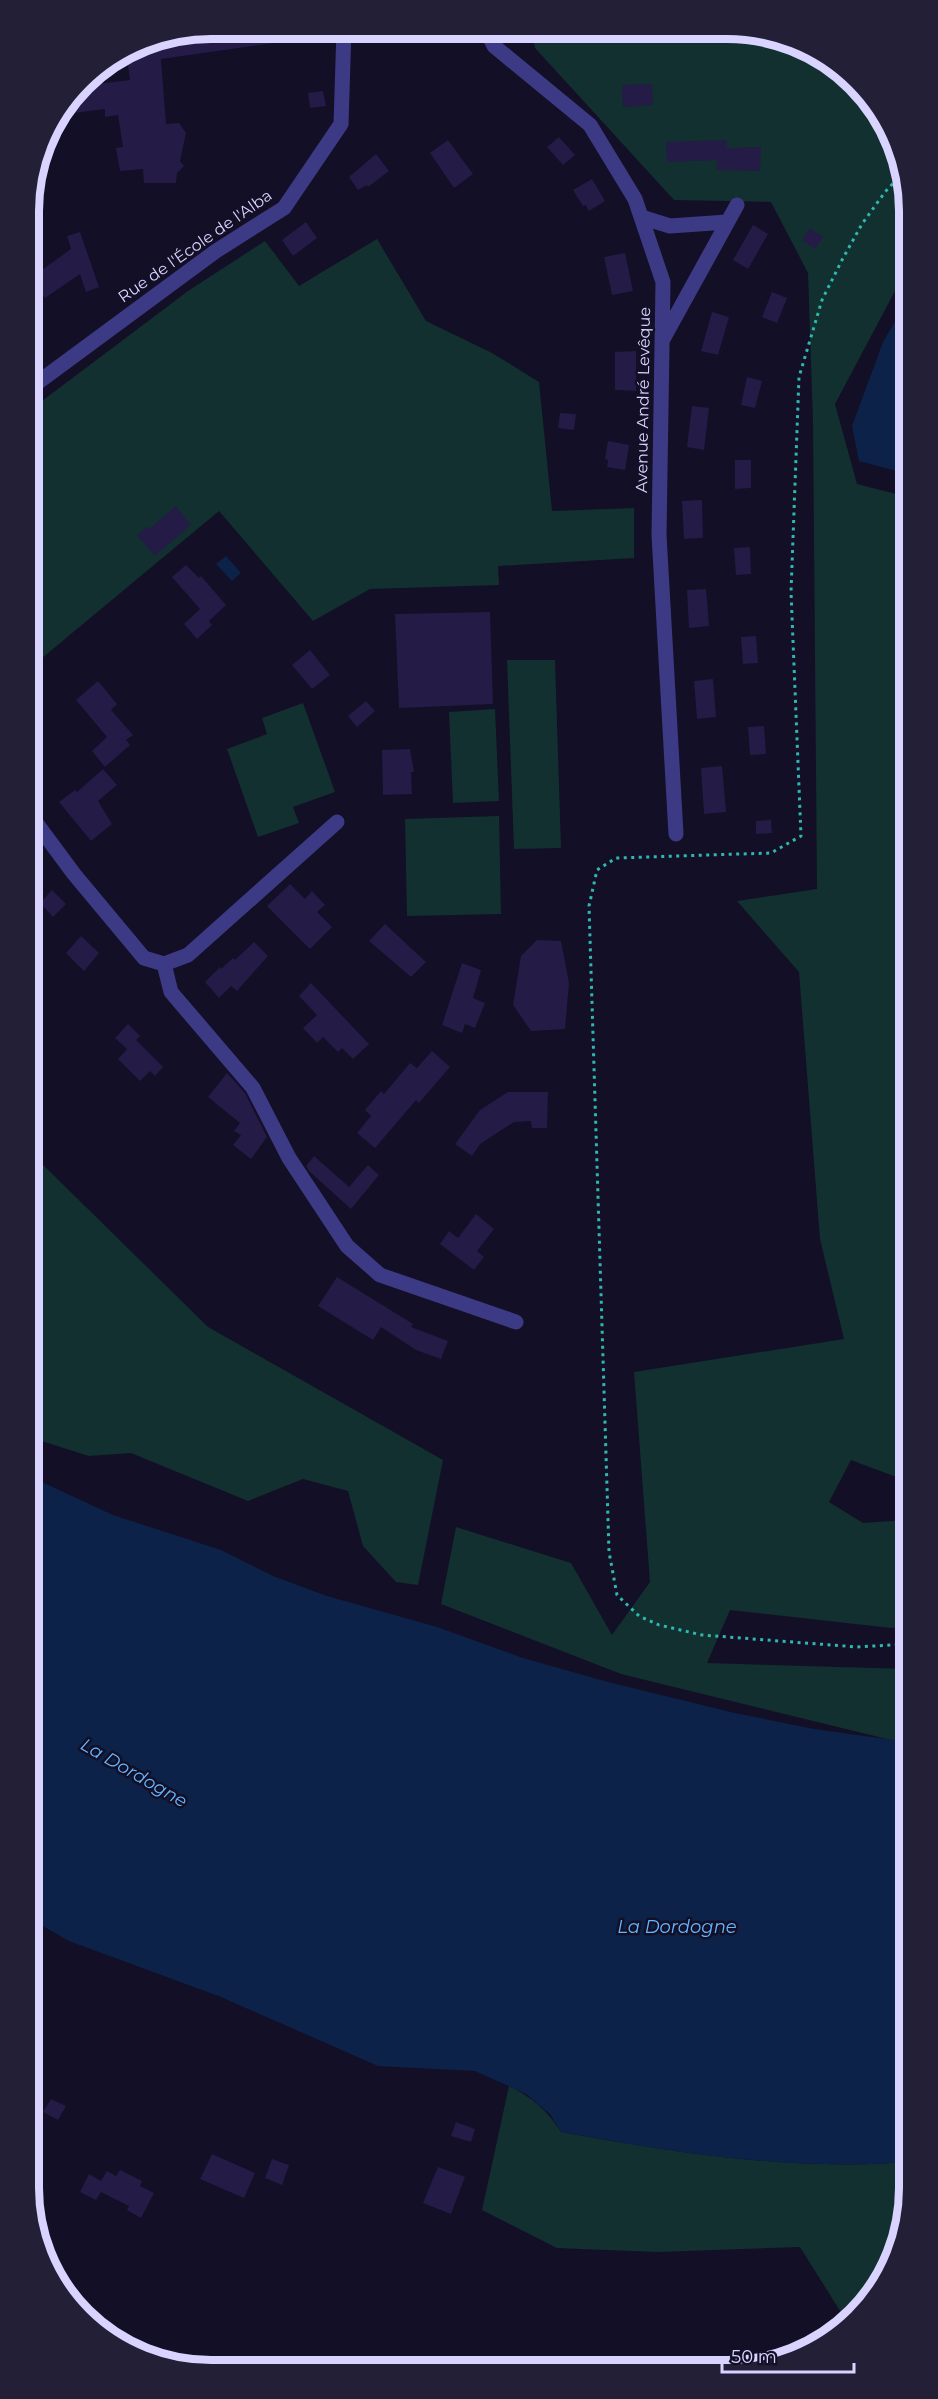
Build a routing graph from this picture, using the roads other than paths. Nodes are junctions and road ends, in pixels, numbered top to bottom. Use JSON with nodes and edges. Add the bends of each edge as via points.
{"nodes":[{"id":1,"x":344,"y":39,"type":"edge"},
{"id":2,"x":490,"y":39,"type":"edge"},
{"id":3,"x":737,"y":205,"type":"dead end"},
{"id":4,"x":641,"y":217,"type":"junction"},
{"id":5,"x":727,"y":222,"type":"junction"},
{"id":6,"x":661,"y":344,"type":"junction"},
{"id":7,"x":39,"y":381,"type":"edge"},
{"id":8,"x":337,"y":822,"type":"dead end"},
{"id":9,"x":39,"y":827,"type":"edge"},
{"id":10,"x":675,"y":834,"type":"dead end"},
{"id":11,"x":164,"y":964,"type":"junction"},
{"id":12,"x":516,"y":1322,"type":"dead end"}],
"edges":[{"from":1,"to":7,"type":"street","name":"Rue de l'École de l'Alba","via":[[341,124],[284,208],[216,251]]},
{"from":2,"to":4,"type":"street","name":"Avenue André Levêque","via":[[494,46],[590,125],[635,199]]},
{"from":3,"to":5,"type":"street"},
{"from":4,"to":5,"type":"street","via":[[670,226]]},
{"from":4,"to":6,"type":"street","name":"Avenue André Levêque","via":[[663,282]]},
{"from":5,"to":6,"type":"street"},
{"from":6,"to":10,"type":"street","name":"Avenue André Levêque","via":[[659,535]]},
{"from":8,"to":11,"type":"street","via":[[188,955]]},
{"from":9,"to":11,"type":"street","via":[[144,958]]},
{"from":11,"to":12,"type":"street","via":[[171,992],[253,1088],[289,1158],[347,1246],[380,1275]]}]}
